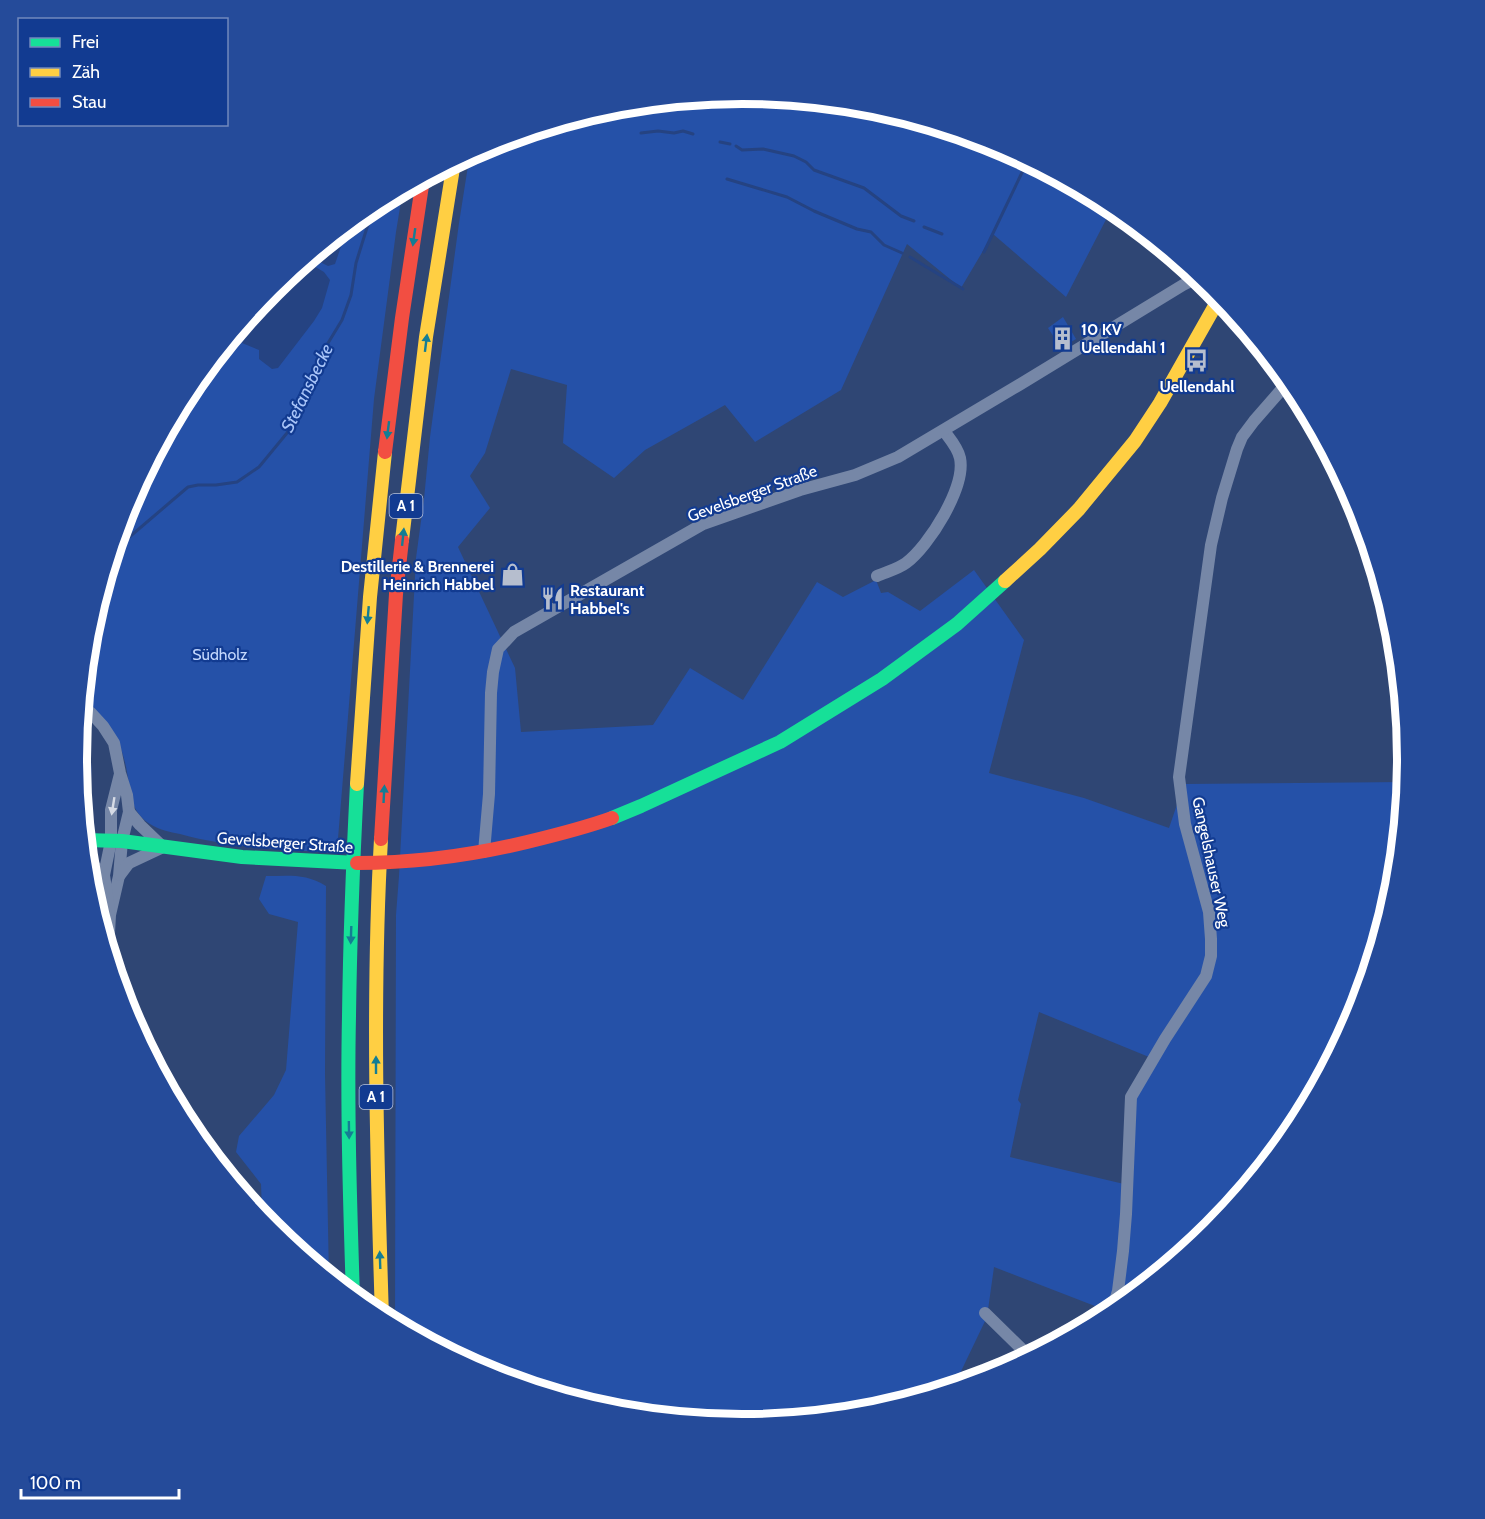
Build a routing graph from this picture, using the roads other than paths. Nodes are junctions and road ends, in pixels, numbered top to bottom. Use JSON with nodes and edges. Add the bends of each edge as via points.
{"nodes":[{"id":1,"x":452,"y":172,"type":"edge"},
{"id":2,"x":422,"y":189,"type":"edge"},
{"id":3,"x":1190,"y":281,"type":"edge"},
{"id":4,"x":1215,"y":306,"type":"edge"},
{"id":5,"x":1283,"y":388,"type":"edge"},
{"id":6,"x":944,"y":430,"type":"junction"},
{"id":7,"x":877,"y":576,"type":"dead end"},
{"id":8,"x":89,"y":711,"type":"edge"},
{"id":9,"x":120,"y":773,"type":"junction"},
{"id":10,"x":129,"y":812,"type":"junction"},
{"id":11,"x":92,"y":840,"type":"edge"},
{"id":12,"x":117,"y":841,"type":"junction"},
{"id":13,"x":163,"y":847,"type":"junction"},
{"id":14,"x":484,"y":852,"type":"junction"},
{"id":15,"x":97,"y":868,"type":"edge"},
{"id":16,"x":104,"y":875,"type":"junction"},
{"id":17,"x":119,"y":876,"type":"junction"},
{"id":18,"x":110,"y":915,"type":"junction"},
{"id":19,"x":109,"y":930,"type":"edge"},
{"id":20,"x":353,"y":1287,"type":"edge"},
{"id":21,"x":1116,"y":1299,"type":"edge"},
{"id":22,"x":382,"y":1307,"type":"edge"},
{"id":23,"x":985,"y":1313,"type":"dead end"},
{"id":24,"x":1024,"y":1351,"type":"edge"}],
"edges":[{"from":22,"to":1,"type":"main road","number":"A 1","one_way":true,"via":[[376,1051],[379,876],[396,594],[426,337]]},
{"from":2,"to":20,"type":"main road","number":"A 1","one_way":true,"via":[[384,460],[363,670],[347,1038]]},
{"from":3,"to":6,"type":"street","name":"Gevelsberger Straße"},
{"from":4,"to":14,"type":"main road","name":"Gevelsberger Straße","via":[[1160,403],[1124,455],[1040,549],[957,624],[882,679],[780,742],[603,821]]},
{"from":5,"to":21,"type":"street","name":"Gangelshauser Weg","via":[[1242,437],[1211,545],[1179,777],[1185,824],[1209,912],[1211,956],[1206,976],[1131,1097],[1126,1214]]},
{"from":6,"to":7,"type":"street","via":[[960,457],[960,477],[952,499],[932,536],[917,553],[905,564]]},
{"from":6,"to":14,"type":"street","name":"Gevelsberger Straße","via":[[898,457],[855,475],[703,524],[514,632],[498,649],[493,672]]},
{"from":8,"to":9,"type":"street","via":[[114,742]]},
{"from":9,"to":10,"type":"street"},
{"from":9,"to":12,"type":"street","one_way":true,"via":[[111,810]]},
{"from":10,"to":12,"type":"street"},
{"from":10,"to":13,"type":"street"},
{"from":11,"to":12,"type":"main road","name":"Gevelsberger Straße"},
{"from":12,"to":13,"type":"main road","name":"Gevelsberger Straße"},
{"from":12,"to":16,"type":"street"},
{"from":12,"to":17,"type":"street"},
{"from":13,"to":14,"type":"main road","name":"Gevelsberger Straße","via":[[341,863],[395,863]]},
{"from":13,"to":17,"type":"street","via":[[129,863]]},
{"from":15,"to":16,"type":"street"},
{"from":16,"to":18,"type":"street"},
{"from":17,"to":18,"type":"street"},
{"from":18,"to":19,"type":"street"},
{"from":23,"to":24,"type":"street"}]}
